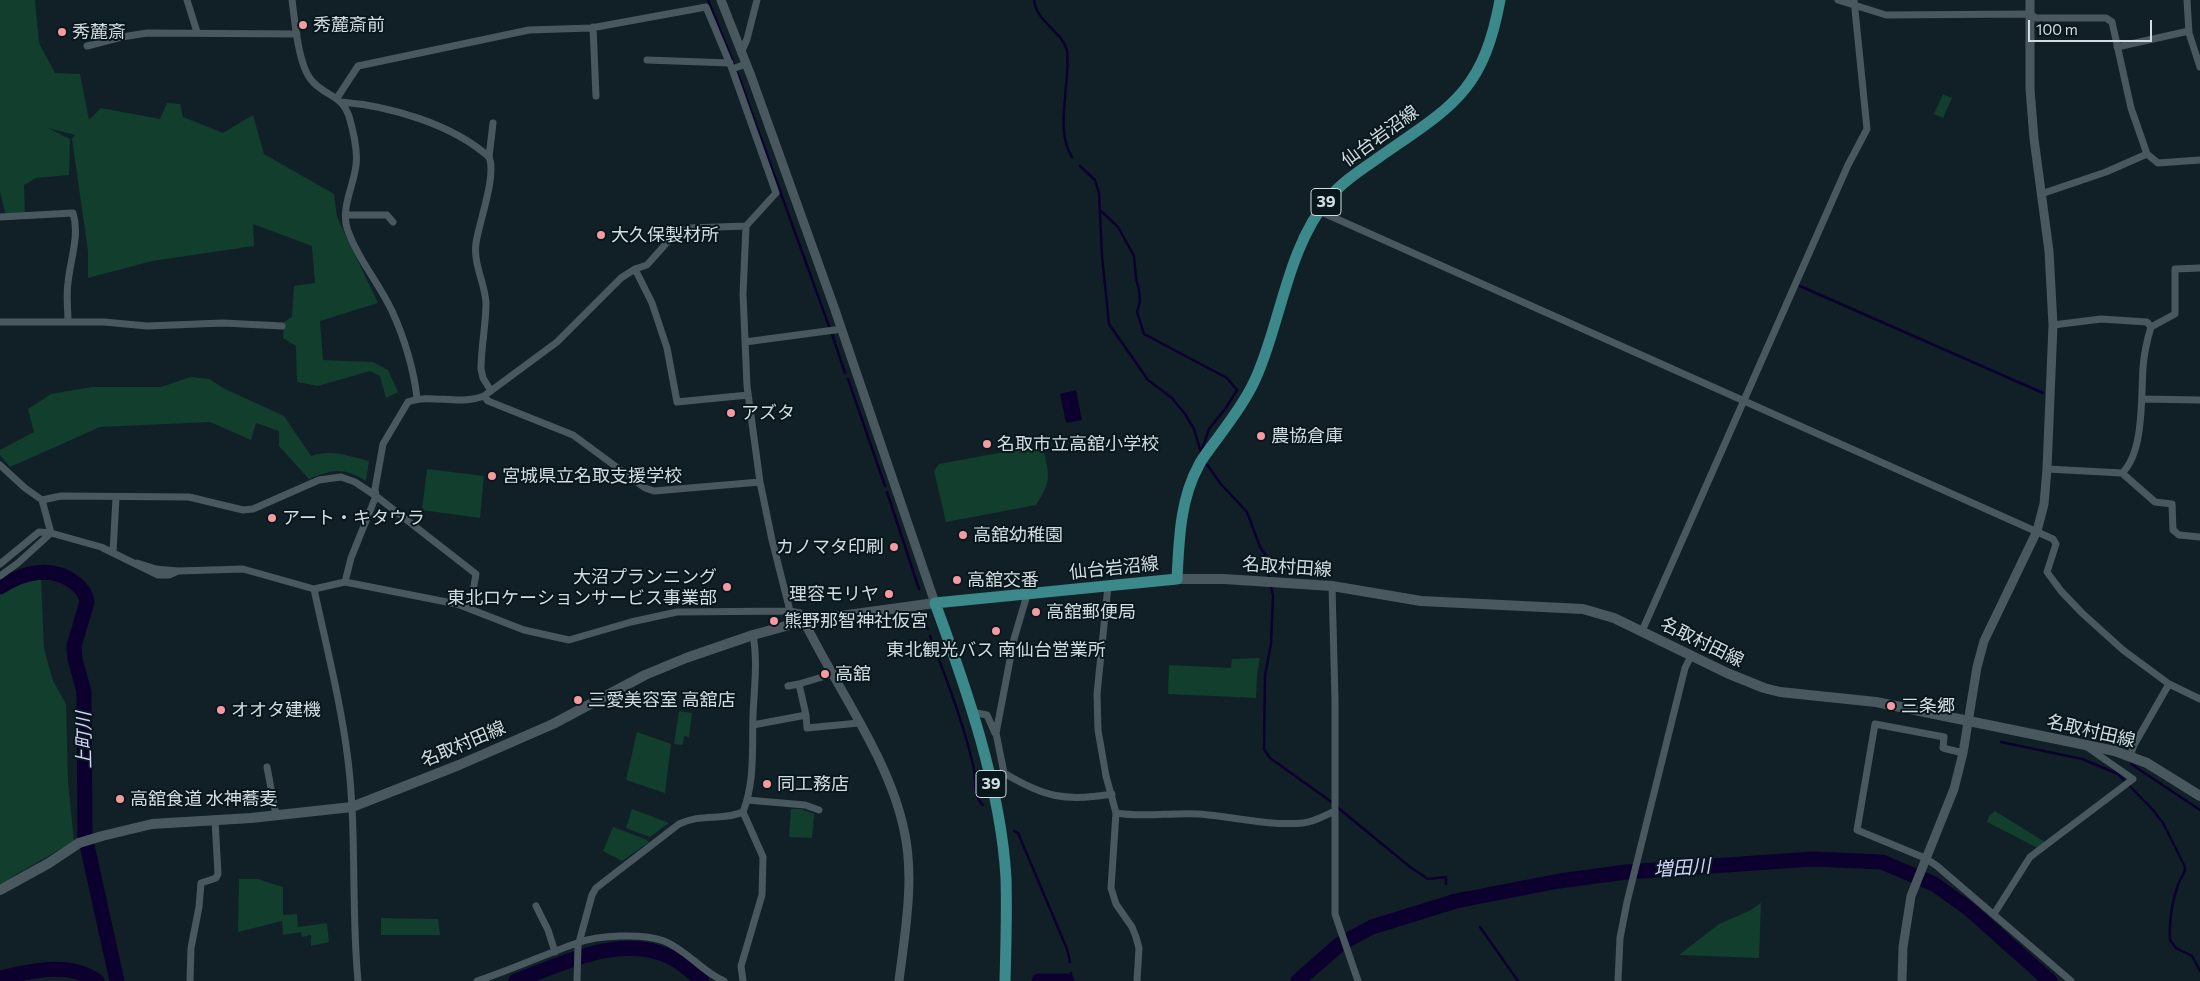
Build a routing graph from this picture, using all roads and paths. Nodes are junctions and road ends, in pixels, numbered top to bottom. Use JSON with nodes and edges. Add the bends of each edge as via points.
{"nodes":[{"id":1,"x":187,"y":0,"type":"edge"},
{"id":2,"x":292,"y":0,"type":"edge"},
{"id":3,"x":721,"y":0,"type":"edge"},
{"id":4,"x":757,"y":0,"type":"edge"},
{"id":5,"x":1500,"y":0,"type":"edge"},
{"id":6,"x":1838,"y":0,"type":"edge"},
{"id":7,"x":2030,"y":0,"type":"edge"},
{"id":8,"x":2187,"y":0,"type":"edge"},
{"id":9,"x":1855,"y":3,"type":"edge"},
{"id":10,"x":2030,"y":14,"type":"junction"},
{"id":11,"x":2189,"y":30,"type":"junction"},
{"id":12,"x":594,"y":31,"type":"junction"},
{"id":13,"x":197,"y":32,"type":"junction"},
{"id":14,"x":297,"y":34,"type":"junction"},
{"id":15,"x":87,"y":46,"type":"dead end"},
{"id":16,"x":2117,"y":47,"type":"junction"},
{"id":17,"x":741,"y":53,"type":"junction"},
{"id":18,"x":647,"y":60,"type":"dead end"},
{"id":19,"x":736,"y":66,"type":"junction"},
{"id":20,"x":2200,"y":67,"type":"edge"},
{"id":21,"x":596,"y":96,"type":"dead end"},
{"id":22,"x":339,"y":100,"type":"junction"},
{"id":23,"x":493,"y":124,"type":"dead end"},
{"id":24,"x":2146,"y":154,"type":"junction"},
{"id":25,"x":489,"y":157,"type":"junction"},
{"id":26,"x":2200,"y":160,"type":"edge"},
{"id":27,"x":2041,"y":194,"type":"junction"},
{"id":28,"x":1319,"y":211,"type":"junction"},
{"id":29,"x":346,"y":215,"type":"junction"},
{"id":30,"x":0,"y":217,"type":"edge"},
{"id":31,"x":393,"y":222,"type":"dead end"},
{"id":32,"x":746,"y":226,"type":"junction"},
{"id":33,"x":2200,"y":268,"type":"edge"},
{"id":34,"x":634,"y":269,"type":"junction"},
{"id":35,"x":0,"y":322,"type":"edge"},
{"id":36,"x":68,"y":322,"type":"junction"},
{"id":37,"x":2053,"y":325,"type":"junction"},
{"id":38,"x":282,"y":326,"type":"dead end"},
{"id":39,"x":2151,"y":326,"type":"junction"},
{"id":40,"x":842,"y":329,"type":"junction"},
{"id":41,"x":745,"y":342,"type":"junction"},
{"id":42,"x":491,"y":391,"type":"junction"},
{"id":43,"x":748,"y":395,"type":"junction"},
{"id":44,"x":484,"y":396,"type":"junction"},
{"id":45,"x":417,"y":398,"type":"junction"},
{"id":46,"x":2142,"y":399,"type":"junction"},
{"id":47,"x":2200,"y":400,"type":"edge"},
{"id":48,"x":1744,"y":401,"type":"junction"},
{"id":49,"x":0,"y":465,"type":"edge"},
{"id":50,"x":2047,"y":469,"type":"junction"},
{"id":51,"x":2122,"y":473,"type":"junction"},
{"id":52,"x":760,"y":482,"type":"junction"},
{"id":53,"x":376,"y":496,"type":"junction"},
{"id":54,"x":116,"y":498,"type":"junction"},
{"id":55,"x":42,"y":500,"type":"junction"},
{"id":56,"x":51,"y":532,"type":"junction"},
{"id":57,"x":2037,"y":532,"type":"junction"},
{"id":58,"x":2200,"y":537,"type":"edge"},
{"id":59,"x":113,"y":552,"type":"junction"},
{"id":60,"x":0,"y":564,"type":"edge"},
{"id":61,"x":0,"y":576,"type":"edge"},
{"id":62,"x":1176,"y":579,"type":"junction"},
{"id":63,"x":345,"y":582,"type":"junction"},
{"id":64,"x":1108,"y":586,"type":"junction"},
{"id":65,"x":1332,"y":586,"type":"junction"},
{"id":66,"x":314,"y":589,"type":"junction"},
{"id":67,"x":1027,"y":595,"type":"junction"},
{"id":68,"x":935,"y":603,"type":"junction"},
{"id":69,"x":470,"y":608,"type":"junction"},
{"id":70,"x":790,"y":611,"type":"junction"},
{"id":71,"x":804,"y":620,"type":"junction"},
{"id":72,"x":1642,"y":631,"type":"junction"},
{"id":73,"x":753,"y":635,"type":"junction"},
{"id":74,"x":1688,"y":661,"type":"junction"},
{"id":75,"x":832,"y":674,"type":"junction"},
{"id":76,"x":799,"y":684,"type":"junction"},
{"id":77,"x":2169,"y":684,"type":"junction"},
{"id":78,"x":788,"y":686,"type":"dead end"},
{"id":79,"x":2200,"y":699,"type":"edge"},
{"id":80,"x":971,"y":712,"type":"junction"},
{"id":81,"x":806,"y":715,"type":"junction"},
{"id":82,"x":1968,"y":721,"type":"junction"},
{"id":83,"x":859,"y":723,"type":"junction"},
{"id":84,"x":753,"y":725,"type":"junction"},
{"id":85,"x":996,"y":733,"type":"junction"},
{"id":86,"x":2084,"y":745,"type":"junction"},
{"id":87,"x":1963,"y":753,"type":"junction"},
{"id":88,"x":2130,"y":756,"type":"junction"},
{"id":89,"x":267,"y":767,"type":"dead end"},
{"id":90,"x":1112,"y":794,"type":"junction"},
{"id":91,"x":2200,"y":796,"type":"edge"},
{"id":92,"x":747,"y":800,"type":"junction"},
{"id":93,"x":352,"y":807,"type":"junction"},
{"id":94,"x":1336,"y":807,"type":"junction"},
{"id":95,"x":819,"y":810,"type":"dead end"},
{"id":96,"x":743,"y":812,"type":"junction"},
{"id":97,"x":1116,"y":813,"type":"junction"},
{"id":98,"x":276,"y":815,"type":"junction"},
{"id":99,"x":215,"y":820,"type":"junction"},
{"id":100,"x":1925,"y":858,"type":"junction"},
{"id":101,"x":0,"y":890,"type":"edge"},
{"id":102,"x":536,"y":906,"type":"dead end"},
{"id":103,"x":1994,"y":914,"type":"junction"},
{"id":104,"x":578,"y":944,"type":"junction"},
{"id":105,"x":555,"y":952,"type":"junction"},
{"id":106,"x":1005,"y":977,"type":"edge"},
{"id":107,"x":190,"y":981,"type":"edge"},
{"id":108,"x":358,"y":981,"type":"edge"},
{"id":109,"x":477,"y":981,"type":"edge"},
{"id":110,"x":577,"y":981,"type":"edge"},
{"id":111,"x":724,"y":981,"type":"edge"},
{"id":112,"x":743,"y":981,"type":"edge"},
{"id":113,"x":898,"y":981,"type":"edge"},
{"id":114,"x":1137,"y":981,"type":"edge"},
{"id":115,"x":1358,"y":981,"type":"edge"},
{"id":116,"x":1618,"y":981,"type":"edge"},
{"id":117,"x":1902,"y":981,"type":"edge"},
{"id":118,"x":2071,"y":981,"type":"edge"}],
"edges":[{"from":1,"to":13,"type":"street"},
{"from":2,"to":14,"type":"street"},
{"from":3,"to":17,"type":"street"},
{"from":4,"to":17,"type":"street"},
{"from":5,"to":28,"type":"main road","name":"仙台岩沼線","number":"39","via":[[1492,40],[1470,84],[1434,119],[1352,176]]},
{"from":6,"to":9,"type":"street"},
{"from":7,"to":10,"type":"street"},
{"from":8,"to":11,"type":"street"},
{"from":9,"to":10,"type":"street","via":[[1886,15]]},
{"from":9,"to":48,"type":"street","via":[[1867,128]]},
{"from":10,"to":16,"type":"street","via":[[2036,18],[2106,18],[2112,22]]},
{"from":10,"to":27,"type":"street","via":[[2030,90]]},
{"from":11,"to":16,"type":"street"},
{"from":11,"to":20,"type":"street"},
{"from":12,"to":19,"type":"street","via":[[706,7]]},
{"from":12,"to":21,"type":"street"},
{"from":12,"to":22,"type":"street","via":[[529,30],[358,66]]},
{"from":13,"to":14,"type":"street"},
{"from":13,"to":15,"type":"street","via":[[147,33]]},
{"from":14,"to":22,"type":"street","via":[[305,69],[313,83]]},
{"from":16,"to":24,"type":"street"},
{"from":17,"to":19,"type":"street"},
{"from":18,"to":19,"type":"street"},
{"from":19,"to":32,"type":"street","via":[[776,194]]},
{"from":19,"to":40,"type":"street"},
{"from":22,"to":25,"type":"street","via":[[390,110],[446,129]]},
{"from":22,"to":29,"type":"street","via":[[348,116],[355,146],[356,163]]},
{"from":23,"to":25,"type":"street"},
{"from":24,"to":26,"type":"street","via":[[2158,163]]},
{"from":24,"to":27,"type":"street","via":[[2106,172]]},
{"from":25,"to":42,"type":"street","via":[[492,170],[475,246],[486,304],[481,368]]},
{"from":27,"to":37,"type":"street","via":[[2049,251]]},
{"from":28,"to":48,"type":"street"},
{"from":28,"to":62,"type":"main road","name":"仙台岩沼線","number":"39","via":[[1295,262],[1251,389],[1200,463],[1187,494]]},
{"from":29,"to":31,"type":"street","via":[[387,215]]},
{"from":29,"to":45,"type":"street","via":[[346,226],[354,243],[392,311],[414,373]]},
{"from":30,"to":36,"type":"street","via":[[73,213]]},
{"from":32,"to":34,"type":"street","via":[[689,228],[672,237],[647,265]]},
{"from":32,"to":41,"type":"street"},
{"from":33,"to":39,"type":"street","via":[[2175,269],[2175,314]]},
{"from":34,"to":42,"type":"street","via":[[596,301],[557,342]]},
{"from":34,"to":43,"type":"street","via":[[652,303],[667,348],[677,402]]},
{"from":35,"to":36,"type":"street"},
{"from":36,"to":38,"type":"street","via":[[147,326],[198,323]]},
{"from":37,"to":39,"type":"street","via":[[2101,320],[2147,322]]},
{"from":37,"to":50,"type":"street"},
{"from":39,"to":46,"type":"street","via":[[2146,345]]},
{"from":40,"to":41,"type":"street"},
{"from":40,"to":68,"type":"street"},
{"from":41,"to":43,"type":"street"},
{"from":42,"to":44,"type":"street"},
{"from":43,"to":52,"type":"street"},
{"from":44,"to":45,"type":"street","via":[[459,401]]},
{"from":44,"to":52,"type":"street","via":[[488,401],[573,435],[645,488]]},
{"from":45,"to":53,"type":"street","via":[[408,402],[383,444]]},
{"from":46,"to":47,"type":"street"},
{"from":46,"to":51,"type":"street","via":[[2141,423],[2130,466]]},
{"from":48,"to":57,"type":"street"},
{"from":48,"to":72,"type":"street"},
{"from":49,"to":55,"type":"street"},
{"from":50,"to":51,"type":"street"},
{"from":50,"to":57,"type":"street","via":[[2044,504]]},
{"from":51,"to":58,"type":"street","via":[[2155,502],[2172,504],[2173,530],[2179,535]]},
{"from":52,"to":70,"type":"street"},
{"from":53,"to":54,"type":"street","via":[[341,477],[320,480],[253,509],[243,510],[189,497]]},
{"from":53,"to":63,"type":"street"},
{"from":53,"to":69,"type":"street","via":[[476,574]]},
{"from":54,"to":55,"type":"street","via":[[61,496]]},
{"from":54,"to":59,"type":"street"},
{"from":55,"to":56,"type":"street"},
{"from":56,"to":59,"type":"street"},
{"from":56,"to":60,"type":"street","via":[[39,532]]},
{"from":56,"to":61,"type":"street"},
{"from":57,"to":77,"type":"street","via":[[2053,539],[2056,544],[2047,572],[2061,591],[2123,650]]},
{"from":57,"to":82,"type":"street","via":[[1984,641]]},
{"from":59,"to":66,"type":"street","via":[[158,575],[178,571],[243,569]]},
{"from":62,"to":64,"type":"main road","name":"仙台岩沼線"},
{"from":62,"to":65,"type":"main road","name":"名取村田線"},
{"from":63,"to":66,"type":"street"},
{"from":63,"to":69,"type":"street"},
{"from":64,"to":67,"type":"main road","name":"仙台岩沼線"},
{"from":64,"to":90,"type":"street","via":[[1097,707],[1101,748]]},
{"from":65,"to":72,"type":"main road","name":"名取村田線","via":[[1421,601],[1583,609]]},
{"from":65,"to":94,"type":"street"},
{"from":66,"to":93,"type":"street","via":[[348,760]]},
{"from":67,"to":68,"type":"main road","name":"仙台岩沼線"},
{"from":67,"to":85,"type":"street","via":[[1014,639]]},
{"from":68,"to":71,"type":"main road","name":"名取村田線"},
{"from":68,"to":80,"type":"main road","number":"39"},
{"from":69,"to":70,"type":"street","via":[[524,630],[569,640],[677,612]]},
{"from":70,"to":71,"type":"street","via":[[800,613]]},
{"from":71,"to":73,"type":"main road","name":"名取村田線"},
{"from":71,"to":75,"type":"street"},
{"from":72,"to":74,"type":"main road","name":"名取村田線"},
{"from":73,"to":84,"type":"street","via":[[756,656]]},
{"from":73,"to":93,"type":"main road","name":"名取村田線","via":[[645,675],[553,724]]},
{"from":74,"to":82,"type":"main road","name":"名取村田線","via":[[1780,692],[1876,702]]},
{"from":74,"to":116,"type":"street","via":[[1631,886],[1620,938]]},
{"from":75,"to":76,"type":"street"},
{"from":75,"to":83,"type":"street"},
{"from":76,"to":78,"type":"street"},
{"from":76,"to":81,"type":"street"},
{"from":77,"to":79,"type":"street"},
{"from":77,"to":88,"type":"street"},
{"from":80,"to":85,"type":"street","via":[[987,714]]},
{"from":80,"to":106,"type":"main road","number":"39","via":[[1000,827],[1006,878]]},
{"from":81,"to":83,"type":"street","via":[[807,728]]},
{"from":81,"to":84,"type":"street"},
{"from":82,"to":86,"type":"main road","name":"名取村田線"},
{"from":82,"to":87,"type":"street"},
{"from":83,"to":113,"type":"street","via":[[885,774],[904,830],[908,892]]},
{"from":84,"to":92,"type":"street"},
{"from":85,"to":90,"type":"street","via":[[1004,773],[1026,786],[1054,797],[1085,799]]},
{"from":86,"to":88,"type":"main road","name":"名取村田線"},
{"from":86,"to":103,"type":"street","via":[[2133,779],[2030,858]]},
{"from":87,"to":100,"type":"street","via":[[1954,788]]},
{"from":87,"to":100,"type":"street","via":[[1943,748],[1944,738],[1875,724],[1858,830]]},
{"from":88,"to":91,"type":"main road","name":"名取村田線"},
{"from":89,"to":98,"type":"street"},
{"from":90,"to":97,"type":"street"},
{"from":92,"to":95,"type":"street","via":[[805,805]]},
{"from":92,"to":96,"type":"street"},
{"from":93,"to":98,"type":"main road","name":"名取村田線"},
{"from":93,"to":108,"type":"street","via":[[353,918]]},
{"from":94,"to":97,"type":"street","via":[[1303,823],[1250,821],[1200,814],[1144,816]]},
{"from":94,"to":115,"type":"street","via":[[1335,914]]},
{"from":96,"to":104,"type":"street","via":[[732,816],[687,819],[602,882],[592,895]]},
{"from":96,"to":112,"type":"street","via":[[763,857],[762,895],[742,966]]},
{"from":97,"to":114,"type":"street","via":[[1111,888],[1116,904],[1136,936]]},
{"from":98,"to":99,"type":"main road","name":"名取村田線"},
{"from":99,"to":101,"type":"main road","name":"名取村田線","via":[[152,824],[94,838]]},
{"from":99,"to":107,"type":"street","via":[[218,874],[216,878],[201,883],[190,948]]},
{"from":100,"to":103,"type":"street"},
{"from":100,"to":117,"type":"street","via":[[1913,891],[1903,947]]},
{"from":102,"to":105,"type":"street"},
{"from":103,"to":118,"type":"street"},
{"from":104,"to":105,"type":"street"},
{"from":104,"to":110,"type":"street"},
{"from":104,"to":111,"type":"street","via":[[631,937],[657,939],[675,946]]},
{"from":105,"to":109,"type":"street"}]}
